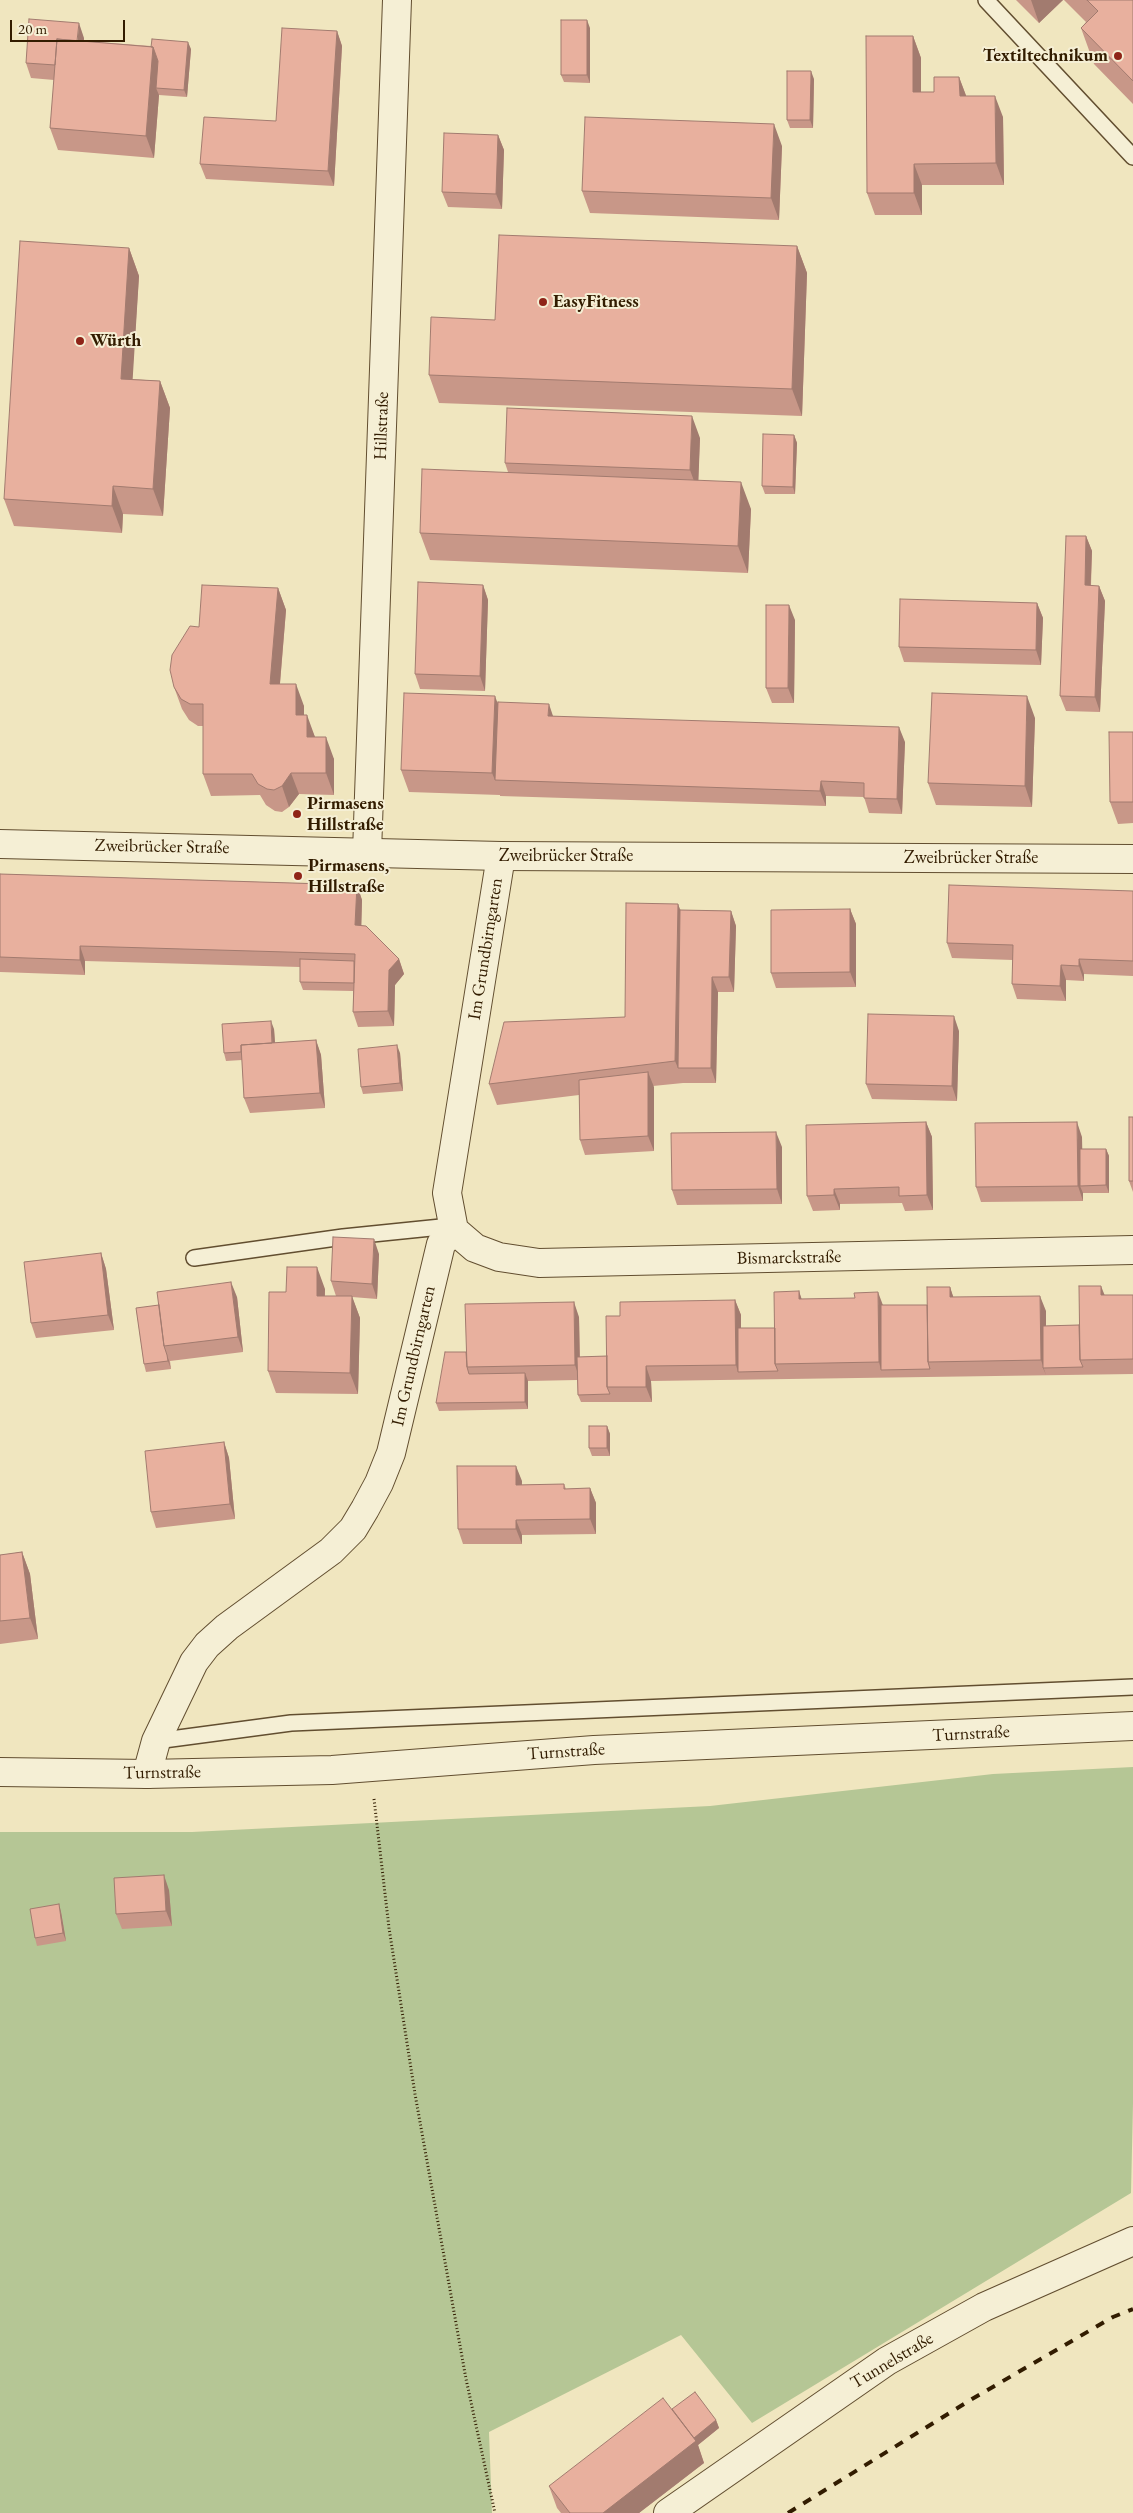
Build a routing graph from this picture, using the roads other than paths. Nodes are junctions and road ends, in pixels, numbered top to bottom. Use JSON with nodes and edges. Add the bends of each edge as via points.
{"nodes":[{"id":1,"x":397,"y":0,"type":"edge"},
{"id":2,"x":986,"y":0,"type":"edge"},
{"id":3,"x":1133,"y":157,"type":"edge"},
{"id":4,"x":0,"y":844,"type":"edge"},
{"id":5,"x":366,"y":852,"type":"junction"},
{"id":6,"x":501,"y":856,"type":"junction"},
{"id":7,"x":1133,"y":859,"type":"edge"},
{"id":8,"x":454,"y":1230,"type":"junction"},
{"id":9,"x":1133,"y":1250,"type":"edge"},
{"id":10,"x":194,"y":1258,"type":"dead end"},
{"id":11,"x":1133,"y":1687,"type":"edge"},
{"id":12,"x":1133,"y":1726,"type":"edge"},
{"id":13,"x":156,"y":1741,"type":"junction"},
{"id":14,"x":0,"y":1772,"type":"edge"},
{"id":15,"x":147,"y":1774,"type":"junction"},
{"id":16,"x":1133,"y":2241,"type":"edge"},
{"id":17,"x":668,"y":2513,"type":"edge"}],
"edges":[{"from":1,"to":5,"type":"street","name":"Hillstraße"},
{"from":2,"to":3,"type":"lane"},
{"from":4,"to":5,"type":"street","name":"Zweibrücker Straße"},
{"from":5,"to":6,"type":"street","name":"Zweibrücker Straße"},
{"from":6,"to":7,"type":"street","name":"Zweibrücker Straße"},
{"from":6,"to":8,"type":"street","name":"Im Grundbirngarten","via":[[447,1193]]},
{"from":8,"to":9,"type":"street","name":"Bismarckstraße","via":[[475,1248],[499,1257],[539,1263]]},
{"from":8,"to":10,"type":"lane","via":[[441,1227],[343,1237]]},
{"from":8,"to":13,"type":"street","name":"Im Grundbirngarten","via":[[441,1244],[391,1453],[366,1509],[330,1551],[207,1645],[194,1662]]},
{"from":11,"to":13,"type":"lane","via":[[291,1723]]},
{"from":12,"to":15,"type":"street","name":"Turnstraße","via":[[594,1750],[332,1770]]},
{"from":13,"to":15,"type":"street","name":"Im Grundbirngarten"},
{"from":14,"to":15,"type":"street","name":"Turnstraße"},
{"from":16,"to":17,"type":"street","name":"Tunnelstraße","via":[[984,2307],[887,2361]]}]}
